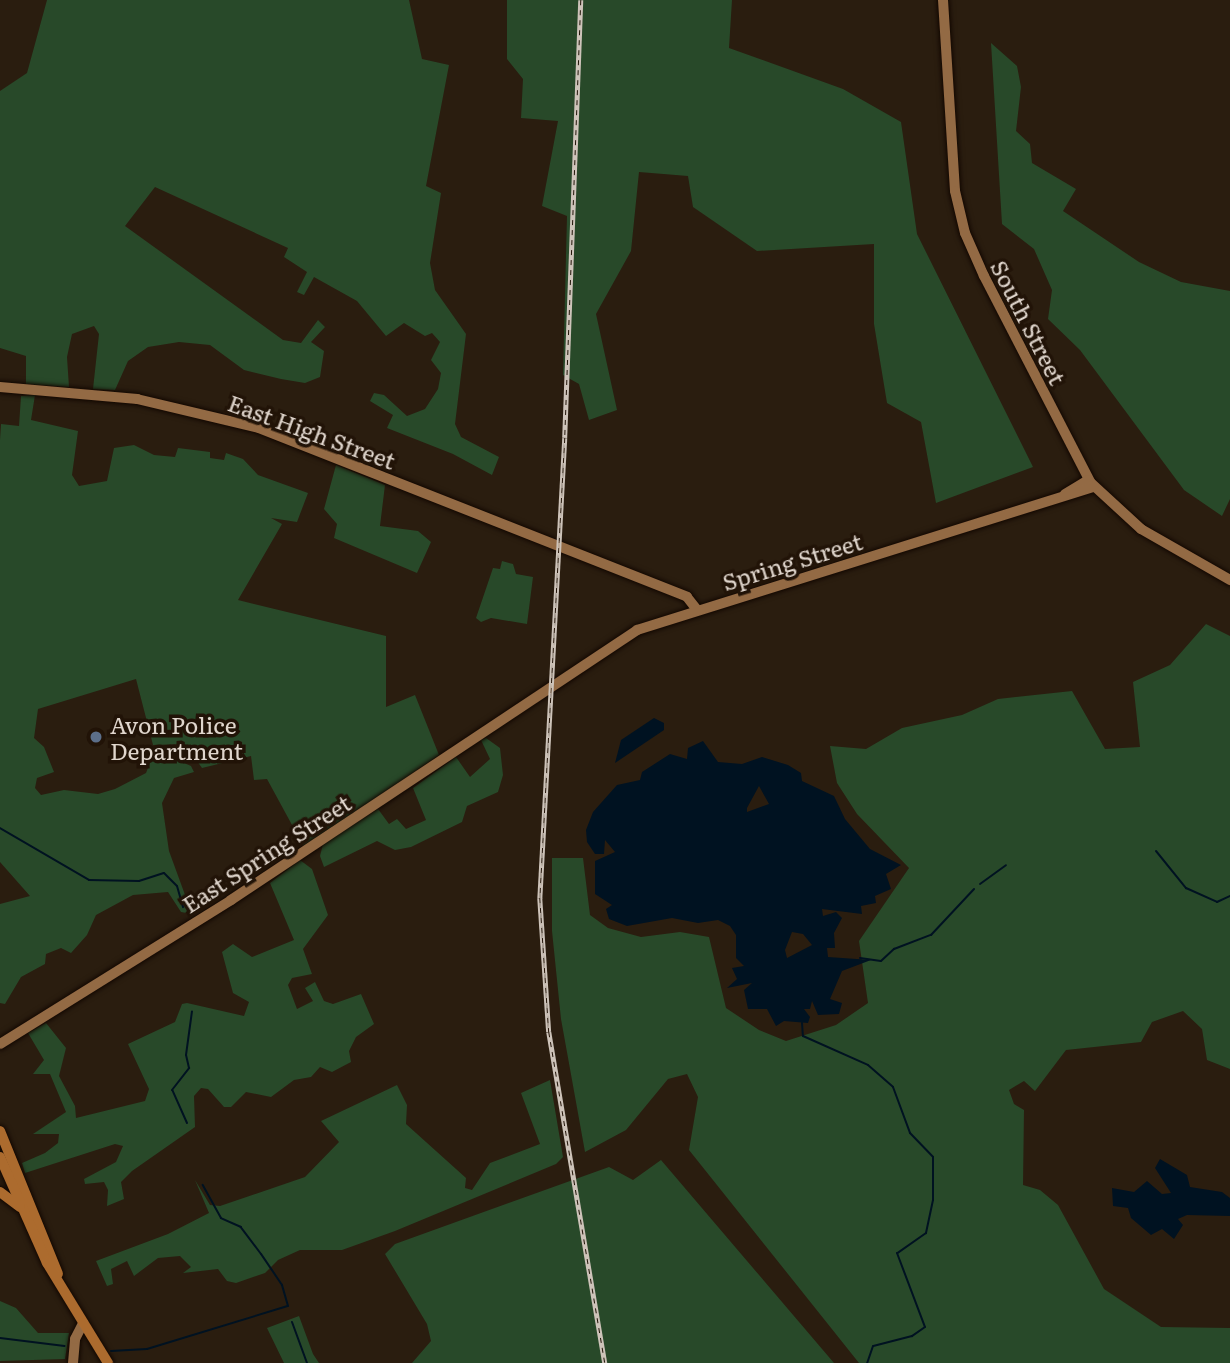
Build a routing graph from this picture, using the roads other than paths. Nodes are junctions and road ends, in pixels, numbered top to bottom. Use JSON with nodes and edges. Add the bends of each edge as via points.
{"nodes":[{"id":1,"x":943,"y":0,"type":"edge"},
{"id":2,"x":0,"y":387,"type":"edge"},
{"id":3,"x":1091,"y":483,"type":"junction"},
{"id":4,"x":1230,"y":580,"type":"edge"},
{"id":5,"x":697,"y":610,"type":"junction"},
{"id":6,"x":550,"y":687,"type":"joint"},
{"id":7,"x":0,"y":1044,"type":"edge"},
{"id":8,"x":0,"y":1131,"type":"edge"},
{"id":9,"x":4,"y":1159,"type":"edge"},
{"id":10,"x":0,"y":1192,"type":"edge"},
{"id":11,"x":23,"y":1209,"type":"junction"},
{"id":12,"x":59,"y":1277,"type":"junction"},
{"id":13,"x":83,"y":1323,"type":"junction"},
{"id":14,"x":73,"y":1363,"type":"edge"},
{"id":15,"x":108,"y":1363,"type":"edge"}],
"edges":[{"from":1,"to":3,"type":"main road","name":"South Street","via":[[952,168],[963,226]]},
{"from":2,"to":5,"type":"main road","name":"East High Street","via":[[124,397],[245,423],[687,597]]},
{"from":3,"to":4,"type":"main road","name":"South Street","via":[[1141,529]]},
{"from":3,"to":5,"type":"main road","name":"Spring Street","via":[[1058,499]]},
{"from":5,"to":6,"type":"main road","name":"Spring Street","via":[[638,629]]},
{"from":6,"to":7,"type":"main road","name":"East Spring Street","via":[[214,911]]},
{"from":8,"to":9,"type":"main road"},
{"from":9,"to":11,"type":"main road"},
{"from":9,"to":12,"type":"main road"},
{"from":10,"to":11,"type":"main road"},
{"from":11,"to":12,"type":"main road"},
{"from":12,"to":13,"type":"main road"},
{"from":13,"to":14,"type":"main road","via":[[75,1339]]},
{"from":13,"to":15,"type":"main road"}]}
